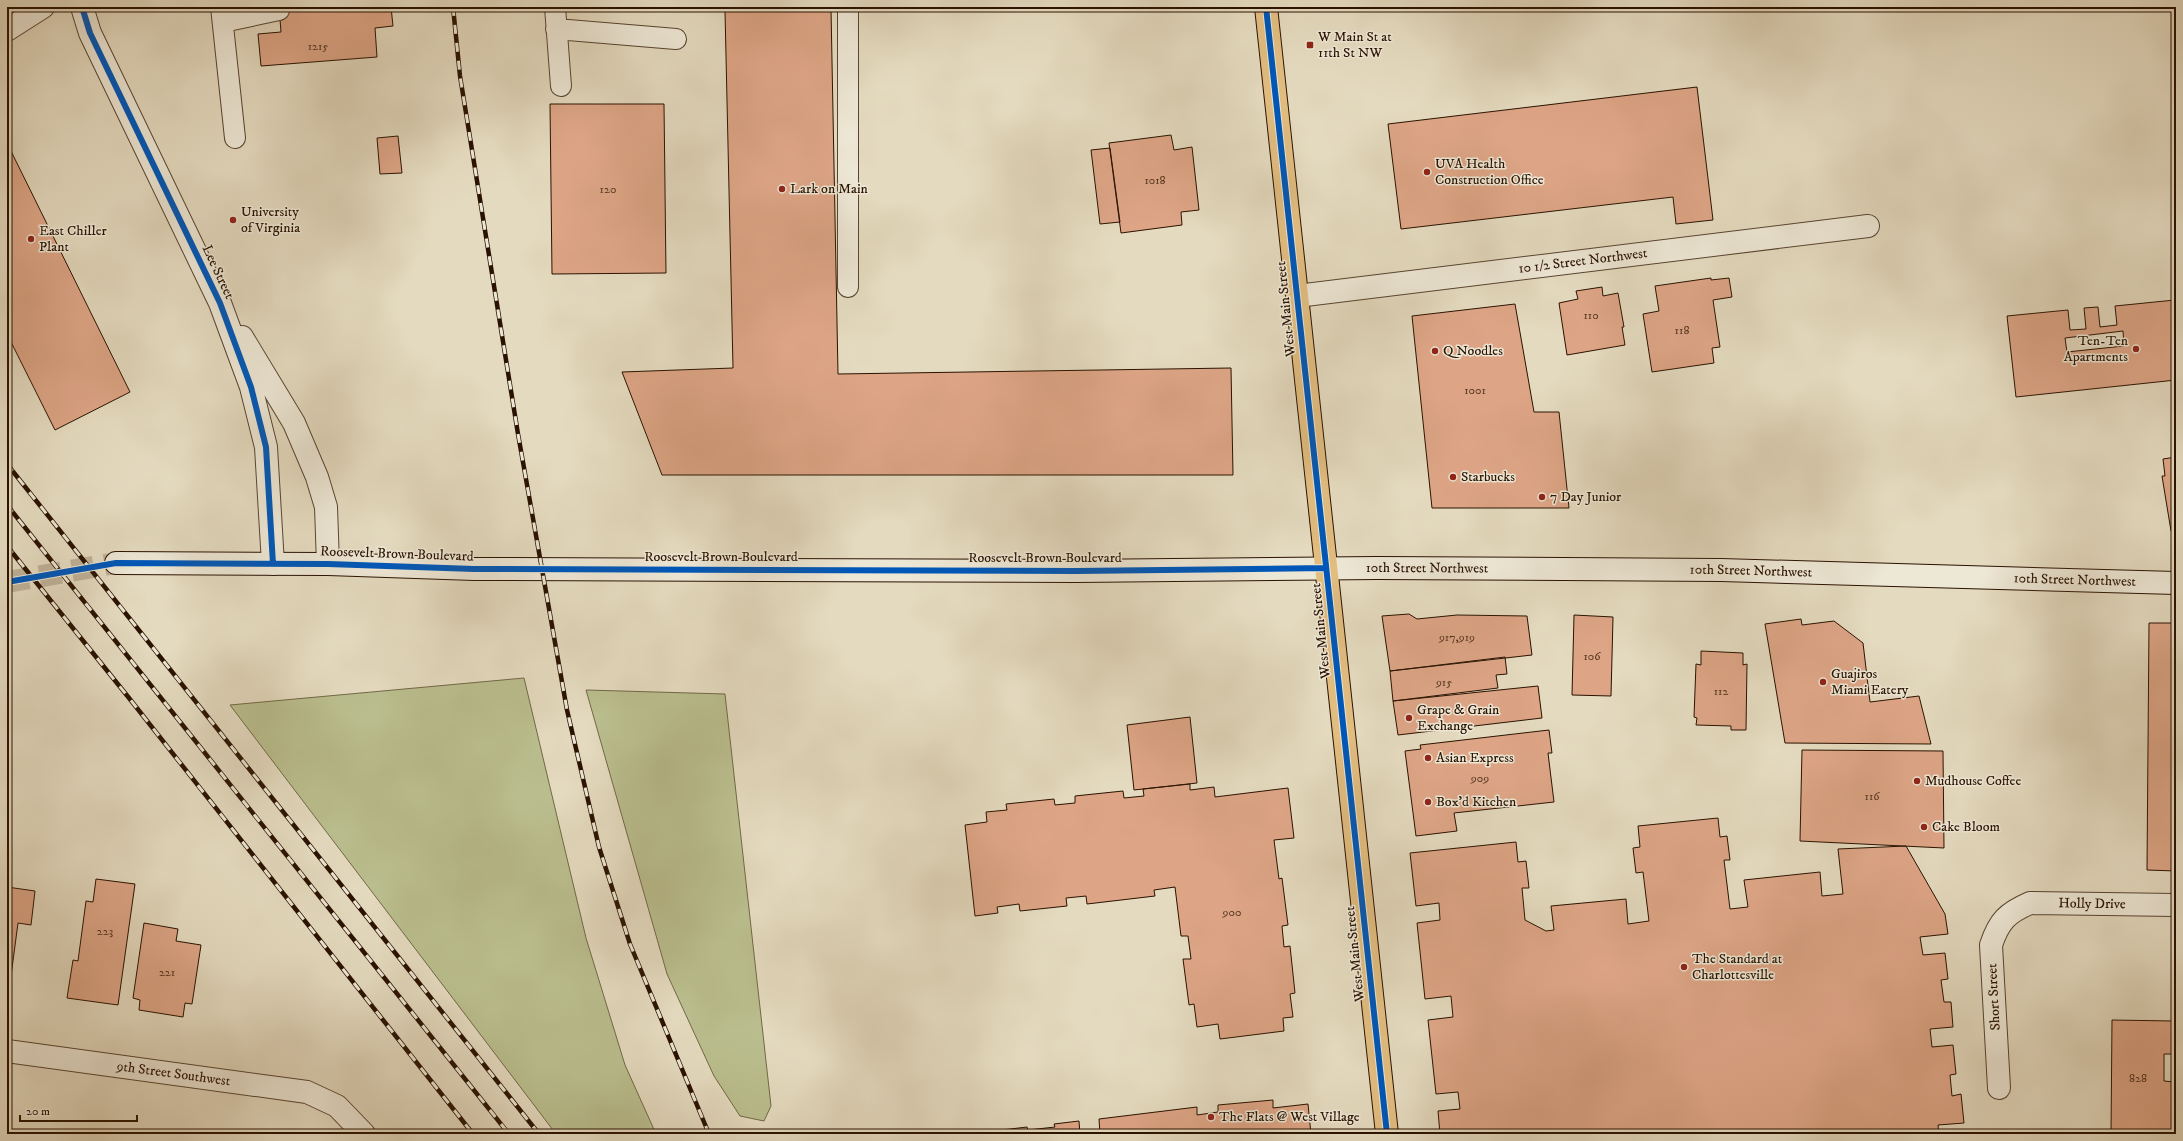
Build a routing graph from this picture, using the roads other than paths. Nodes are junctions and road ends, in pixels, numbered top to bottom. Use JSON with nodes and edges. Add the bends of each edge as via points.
{"nodes":[{"id":1,"x":43,"y":7,"type":"edge"},
{"id":2,"x":82,"y":7,"type":"edge"},
{"id":3,"x":555,"y":7,"type":"edge"},
{"id":4,"x":848,"y":7,"type":"edge"},
{"id":5,"x":1266,"y":7,"type":"edge"},
{"id":6,"x":279,"y":10,"type":"dead end"},
{"id":7,"x":222,"y":15,"type":"edge"},
{"id":8,"x":556,"y":29,"type":"junction"},
{"id":9,"x":7,"y":30,"type":"edge"},
{"id":10,"x":676,"y":38,"type":"dead end"},
{"id":11,"x":561,"y":86,"type":"dead end"},
{"id":12,"x":235,"y":138,"type":"dead end"},
{"id":13,"x":1868,"y":226,"type":"dead end"},
{"id":14,"x":848,"y":287,"type":"dead end"},
{"id":15,"x":1297,"y":296,"type":"junction"},
{"id":16,"x":220,"y":302,"type":"junction"},
{"id":17,"x":116,"y":562,"type":"tunnel mouth"},
{"id":18,"x":273,"y":564,"type":"junction"},
{"id":19,"x":328,"y":564,"type":"junction"},
{"id":20,"x":1326,"y":568,"type":"junction"},
{"id":21,"x":2176,"y":583,"type":"edge"},
{"id":22,"x":2176,"y":905,"type":"edge"},
{"id":23,"x":2010,"y":912,"type":"joint"},
{"id":24,"x":7,"y":1052,"type":"edge"},
{"id":25,"x":1999,"y":1088,"type":"dead end"},
{"id":26,"x":364,"y":1134,"type":"edge"},
{"id":27,"x":1387,"y":1134,"type":"edge"}],
"edges":[{"from":1,"to":9,"type":"street"},
{"from":2,"to":16,"type":"street","name":"Lee Street","via":[[90,33]]},
{"from":3,"to":8,"type":"lane"},
{"from":4,"to":14,"type":"lane"},
{"from":5,"to":15,"type":"main road","name":"West Main Street"},
{"from":6,"to":7,"type":"lane"},
{"from":7,"to":12,"type":"lane"},
{"from":8,"to":10,"type":"lane"},
{"from":8,"to":11,"type":"lane"},
{"from":13,"to":15,"type":"street","name":"10 1/2 Street Northwest"},
{"from":15,"to":20,"type":"main road","name":"West Main Street"},
{"from":16,"to":18,"type":"street","name":"Lee Street","via":[[260,420],[266,447]]},
{"from":16,"to":19,"type":"street","name":"Lee Street","via":[[294,423],[317,477],[326,507]]},
{"from":17,"to":18,"type":"street","name":"Roosevelt Brown Boulevard"},
{"from":18,"to":19,"type":"street","name":"Roosevelt Brown Boulevard"},
{"from":19,"to":20,"type":"street","name":"Roosevelt Brown Boulevard","via":[[474,569],[1076,571]]},
{"from":20,"to":21,"type":"street","name":"10th Street Northwest","via":[[1721,570]]},
{"from":20,"to":27,"type":"main road","name":"West Main Street"},
{"from":22,"to":23,"type":"street","name":"Holly Drive","via":[[2030,903]]},
{"from":23,"to":25,"type":"street","name":"Short Street","via":[[1996,928],[1991,945]]},
{"from":24,"to":26,"type":"street","name":"9th Street Southwest","via":[[307,1092],[337,1106]]}]}
